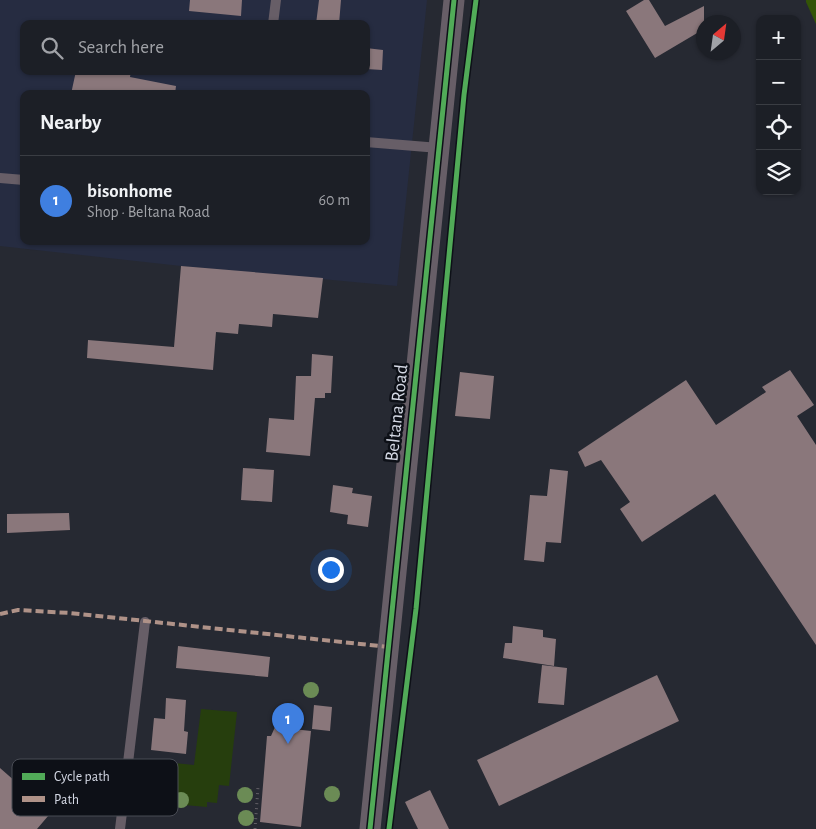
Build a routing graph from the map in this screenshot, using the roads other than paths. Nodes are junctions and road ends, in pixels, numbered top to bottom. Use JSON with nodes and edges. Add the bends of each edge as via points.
{"nodes":[{"id":1,"x":276,"y":0,"type":"edge"},
{"id":2,"x":454,"y":0,"type":"edge"},
{"id":3,"x":274,"y":20,"type":"edge"},
{"id":4,"x":370,"y":142,"type":"edge"},
{"id":5,"x":439,"y":148,"type":"junction"},
{"id":6,"x":0,"y":178,"type":"edge"},
{"id":7,"x":20,"y":180,"type":"edge"},
{"id":8,"x":145,"y":622,"type":"dead end"},
{"id":9,"x":128,"y":759,"type":"edge"},
{"id":10,"x":122,"y":816,"type":"edge"},
{"id":11,"x":120,"y":829,"type":"edge"},
{"id":12,"x":370,"y":829,"type":"edge"}],
"edges":[{"from":1,"to":3,"type":"lane"},
{"from":2,"to":5,"type":"street","name":"Beltana Road"},
{"from":4,"to":5,"type":"lane"},
{"from":5,"to":12,"type":"street","name":"Beltana Road"},
{"from":6,"to":7,"type":"lane"},
{"from":8,"to":9,"type":"lane"},
{"from":10,"to":11,"type":"lane"}]}
